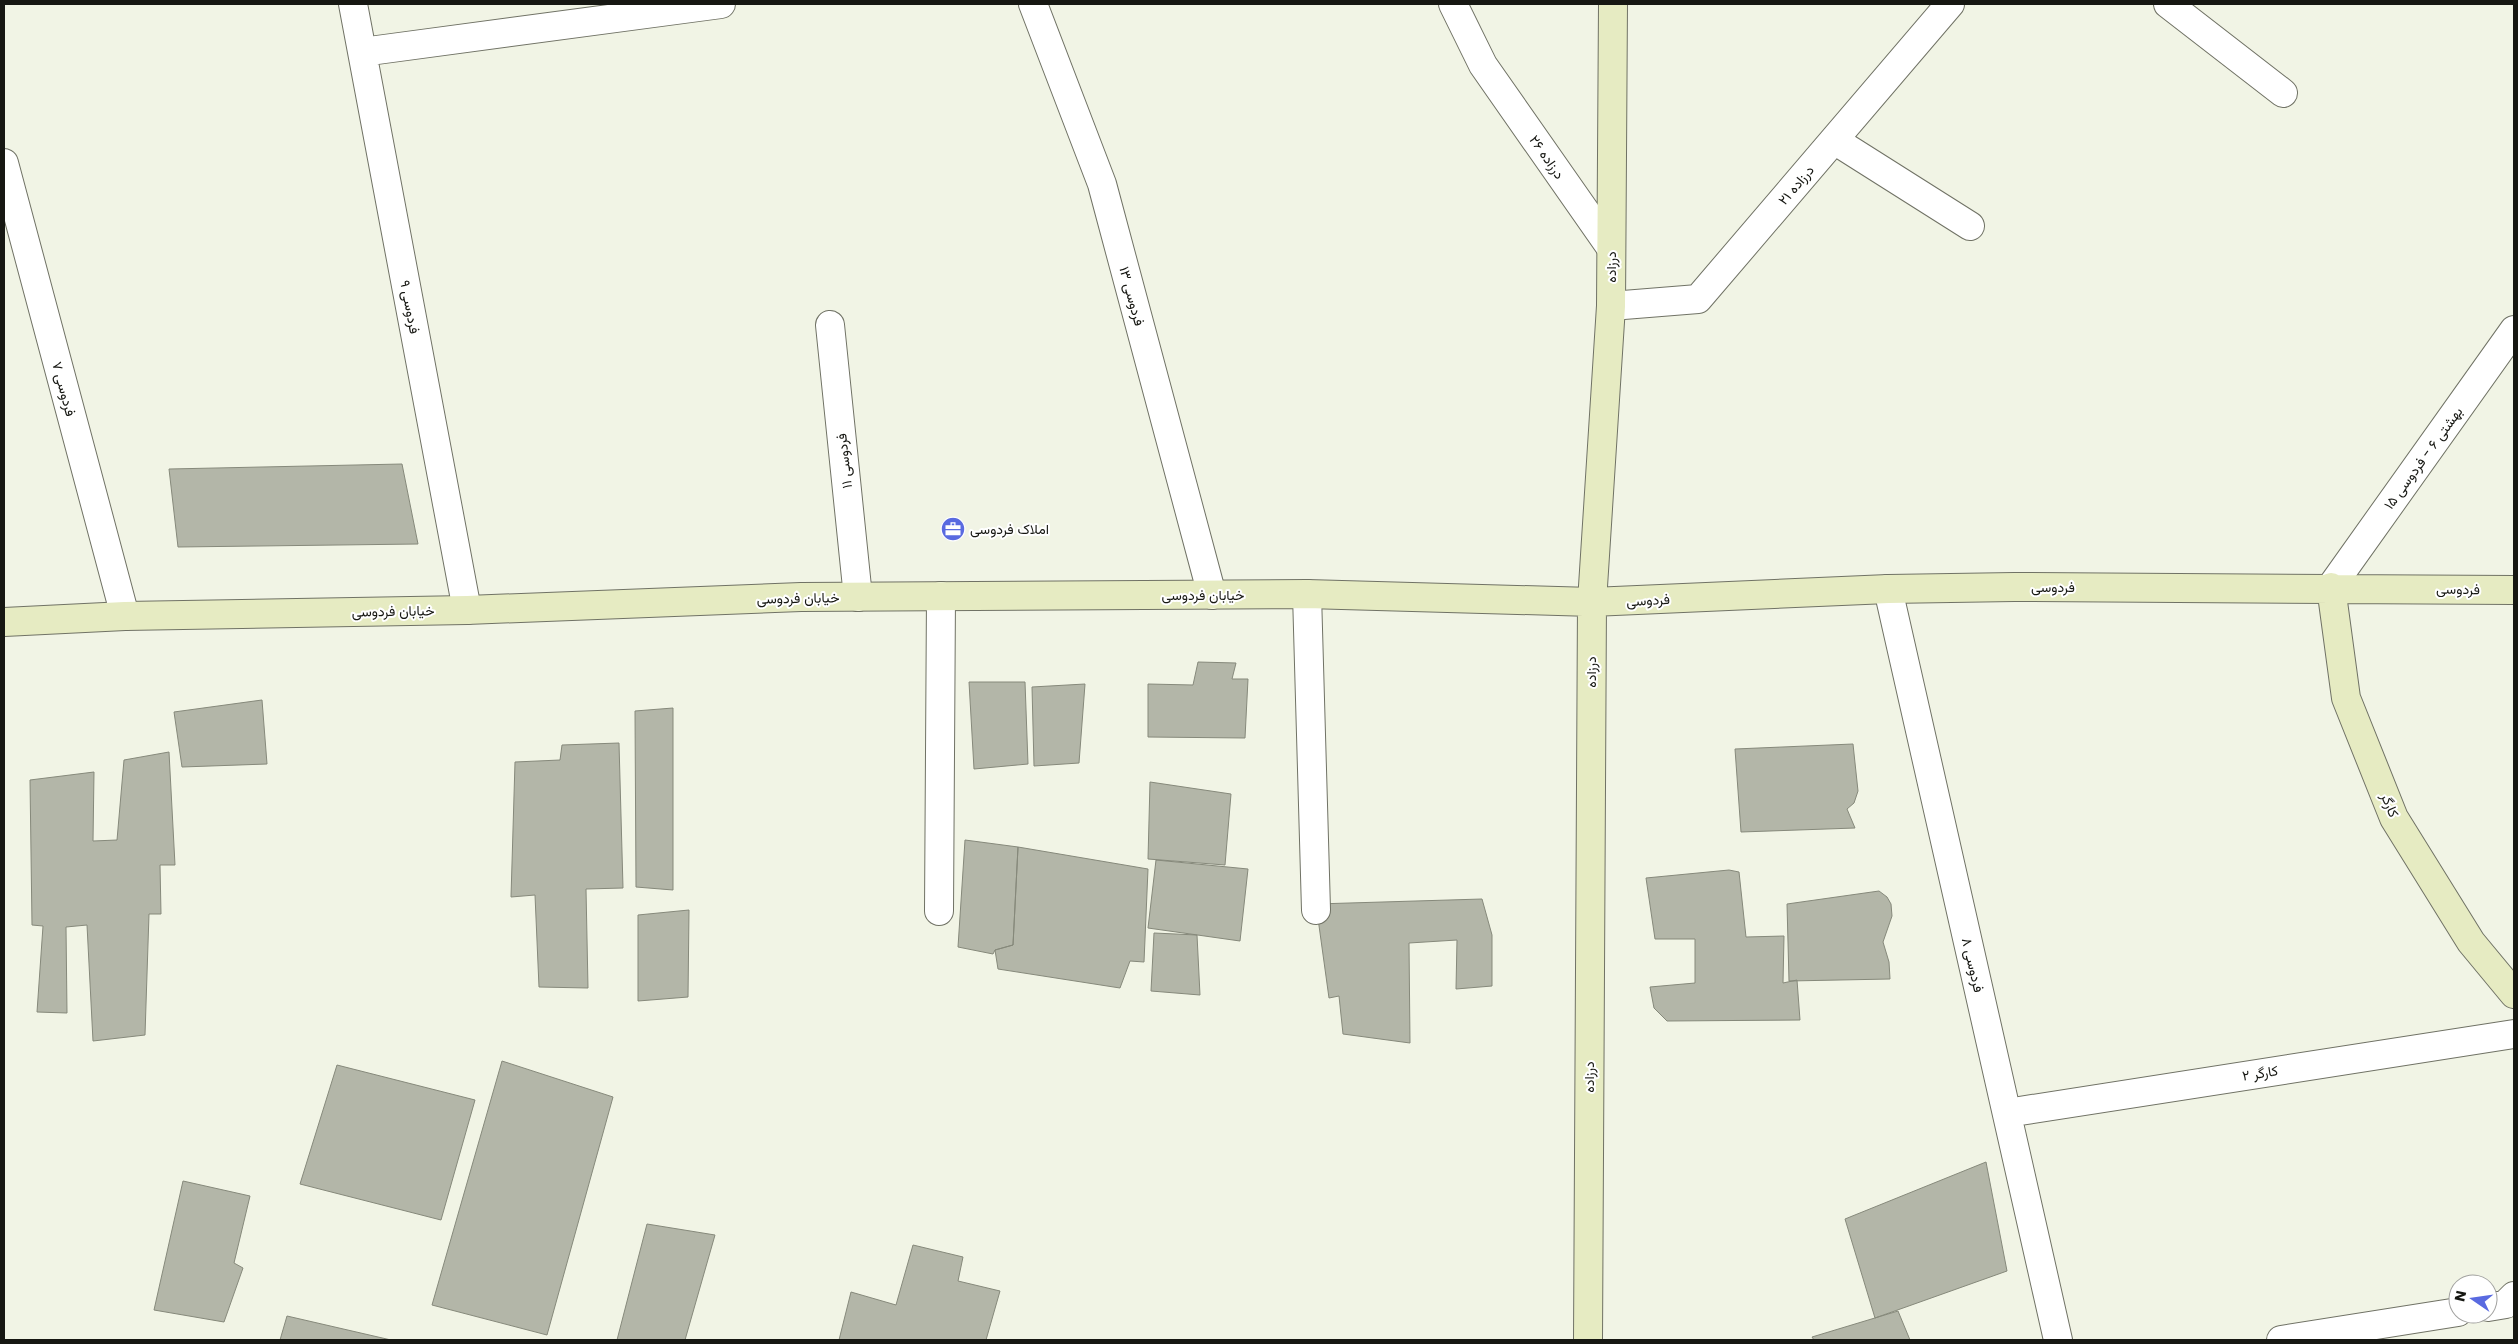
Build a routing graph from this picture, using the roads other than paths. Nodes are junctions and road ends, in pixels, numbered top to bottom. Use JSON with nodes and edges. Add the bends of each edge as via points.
{"nodes":[{"id":1,"x":353,"y":4,"type":"edge"},
{"id":2,"x":722,"y":4,"type":"edge"},
{"id":3,"x":1033,"y":4,"type":"edge"},
{"id":4,"x":1453,"y":4,"type":"edge"},
{"id":5,"x":1614,"y":4,"type":"edge"},
{"id":6,"x":1950,"y":4,"type":"edge"},
{"id":7,"x":2168,"y":4,"type":"edge"},
{"id":8,"x":362,"y":52,"type":"junction"},
{"id":9,"x":2283,"y":93,"type":"dead end"},
{"id":10,"x":1834,"y":140,"type":"junction"},
{"id":11,"x":4,"y":163,"type":"edge"},
{"id":12,"x":1970,"y":226,"type":"dead end"},
{"id":13,"x":1612,"y":248,"type":"junction"},
{"id":14,"x":1611,"y":306,"type":"junction"},
{"id":15,"x":830,"y":325,"type":"dead end"},
{"id":16,"x":2514,"y":330,"type":"edge"},
{"id":17,"x":2331,"y":587,"type":"junction"},
{"id":18,"x":1888,"y":589,"type":"junction"},
{"id":19,"x":2514,"y":590,"type":"edge"},
{"id":20,"x":1307,"y":594,"type":"junction"},
{"id":21,"x":1212,"y":595,"type":"junction"},
{"id":22,"x":941,"y":596,"type":"junction"},
{"id":23,"x":858,"y":597,"type":"junction"},
{"id":24,"x":1592,"y":602,"type":"junction"},
{"id":25,"x":467,"y":610,"type":"junction"},
{"id":26,"x":125,"y":616,"type":"junction"},
{"id":27,"x":4,"y":622,"type":"edge"},
{"id":28,"x":1316,"y":910,"type":"dead end"},
{"id":29,"x":939,"y":911,"type":"dead end"},
{"id":30,"x":2514,"y":994,"type":"edge"},
{"id":31,"x":2514,"y":1034,"type":"edge"},
{"id":32,"x":2007,"y":1113,"type":"junction"},
{"id":33,"x":2514,"y":1296,"type":"edge"},
{"id":34,"x":2498,"y":1305,"type":"edge"},
{"id":35,"x":2448,"y":1314,"type":"edge"},
{"id":36,"x":1588,"y":1340,"type":"edge"},
{"id":37,"x":2058,"y":1340,"type":"edge"},
{"id":38,"x":2281,"y":1340,"type":"edge"}],
"edges":[{"from":1,"to":8,"type":"street","name":"فردوسی ۹"},
{"from":2,"to":8,"type":"street"},
{"from":3,"to":21,"type":"street","name":"فردوسی ۱۳","via":[[1102,184]]},
{"from":4,"to":13,"type":"street","name":"درزاده ۲۶","via":[[1483,65]]},
{"from":5,"to":13,"type":"street","name":"درزاده"},
{"from":6,"to":10,"type":"street","name":"درزاده ۲۱"},
{"from":7,"to":9,"type":"street"},
{"from":8,"to":25,"type":"street","name":"فردوسی ۹"},
{"from":10,"to":12,"type":"street"},
{"from":10,"to":14,"type":"street","name":"درزاده ۲۱","via":[[1698,299]]},
{"from":11,"to":26,"type":"street","name":"فردوسی ۷"},
{"from":13,"to":14,"type":"street","name":"درزاده"},
{"from":14,"to":24,"type":"street","name":"درزاده"},
{"from":15,"to":23,"type":"street","name":"فردوسی ۱۱"},
{"from":16,"to":17,"type":"street","name":"بهشتی ۶ - فردوسی ۱۵"},
{"from":17,"to":18,"type":"street","name":"فردوسی"},
{"from":17,"to":19,"type":"street","name":"فردوسی"},
{"from":17,"to":30,"type":"street","name":"کارگر","via":[[2346,698],[2394,818],[2471,942]]},
{"from":18,"to":24,"type":"street","name":"فردوسی"},
{"from":18,"to":32,"type":"street","name":"فردوسی ۸"},
{"from":20,"to":21,"type":"street","name":"خیابان فردوسی"},
{"from":20,"to":24,"type":"street","name":"خیابان فردوسی"},
{"from":20,"to":28,"type":"street"},
{"from":21,"to":22,"type":"street","name":"خیابان فردوسی"},
{"from":22,"to":23,"type":"street","name":"خیابان فردوسی"},
{"from":22,"to":29,"type":"street"},
{"from":23,"to":25,"type":"street","name":"خیابان فردوسی"},
{"from":24,"to":36,"type":"street","name":"درزاده"},
{"from":25,"to":26,"type":"street","name":"خیابان فردوسی"},
{"from":26,"to":27,"type":"street","name":"خیابان فردوسی"},
{"from":31,"to":32,"type":"street","name":"کارگر ۲"},
{"from":32,"to":37,"type":"street","name":"فردوسی ۸"},
{"from":33,"to":34,"type":"street","via":[[2506,1304]]},
{"from":35,"to":38,"type":"street"}]}
